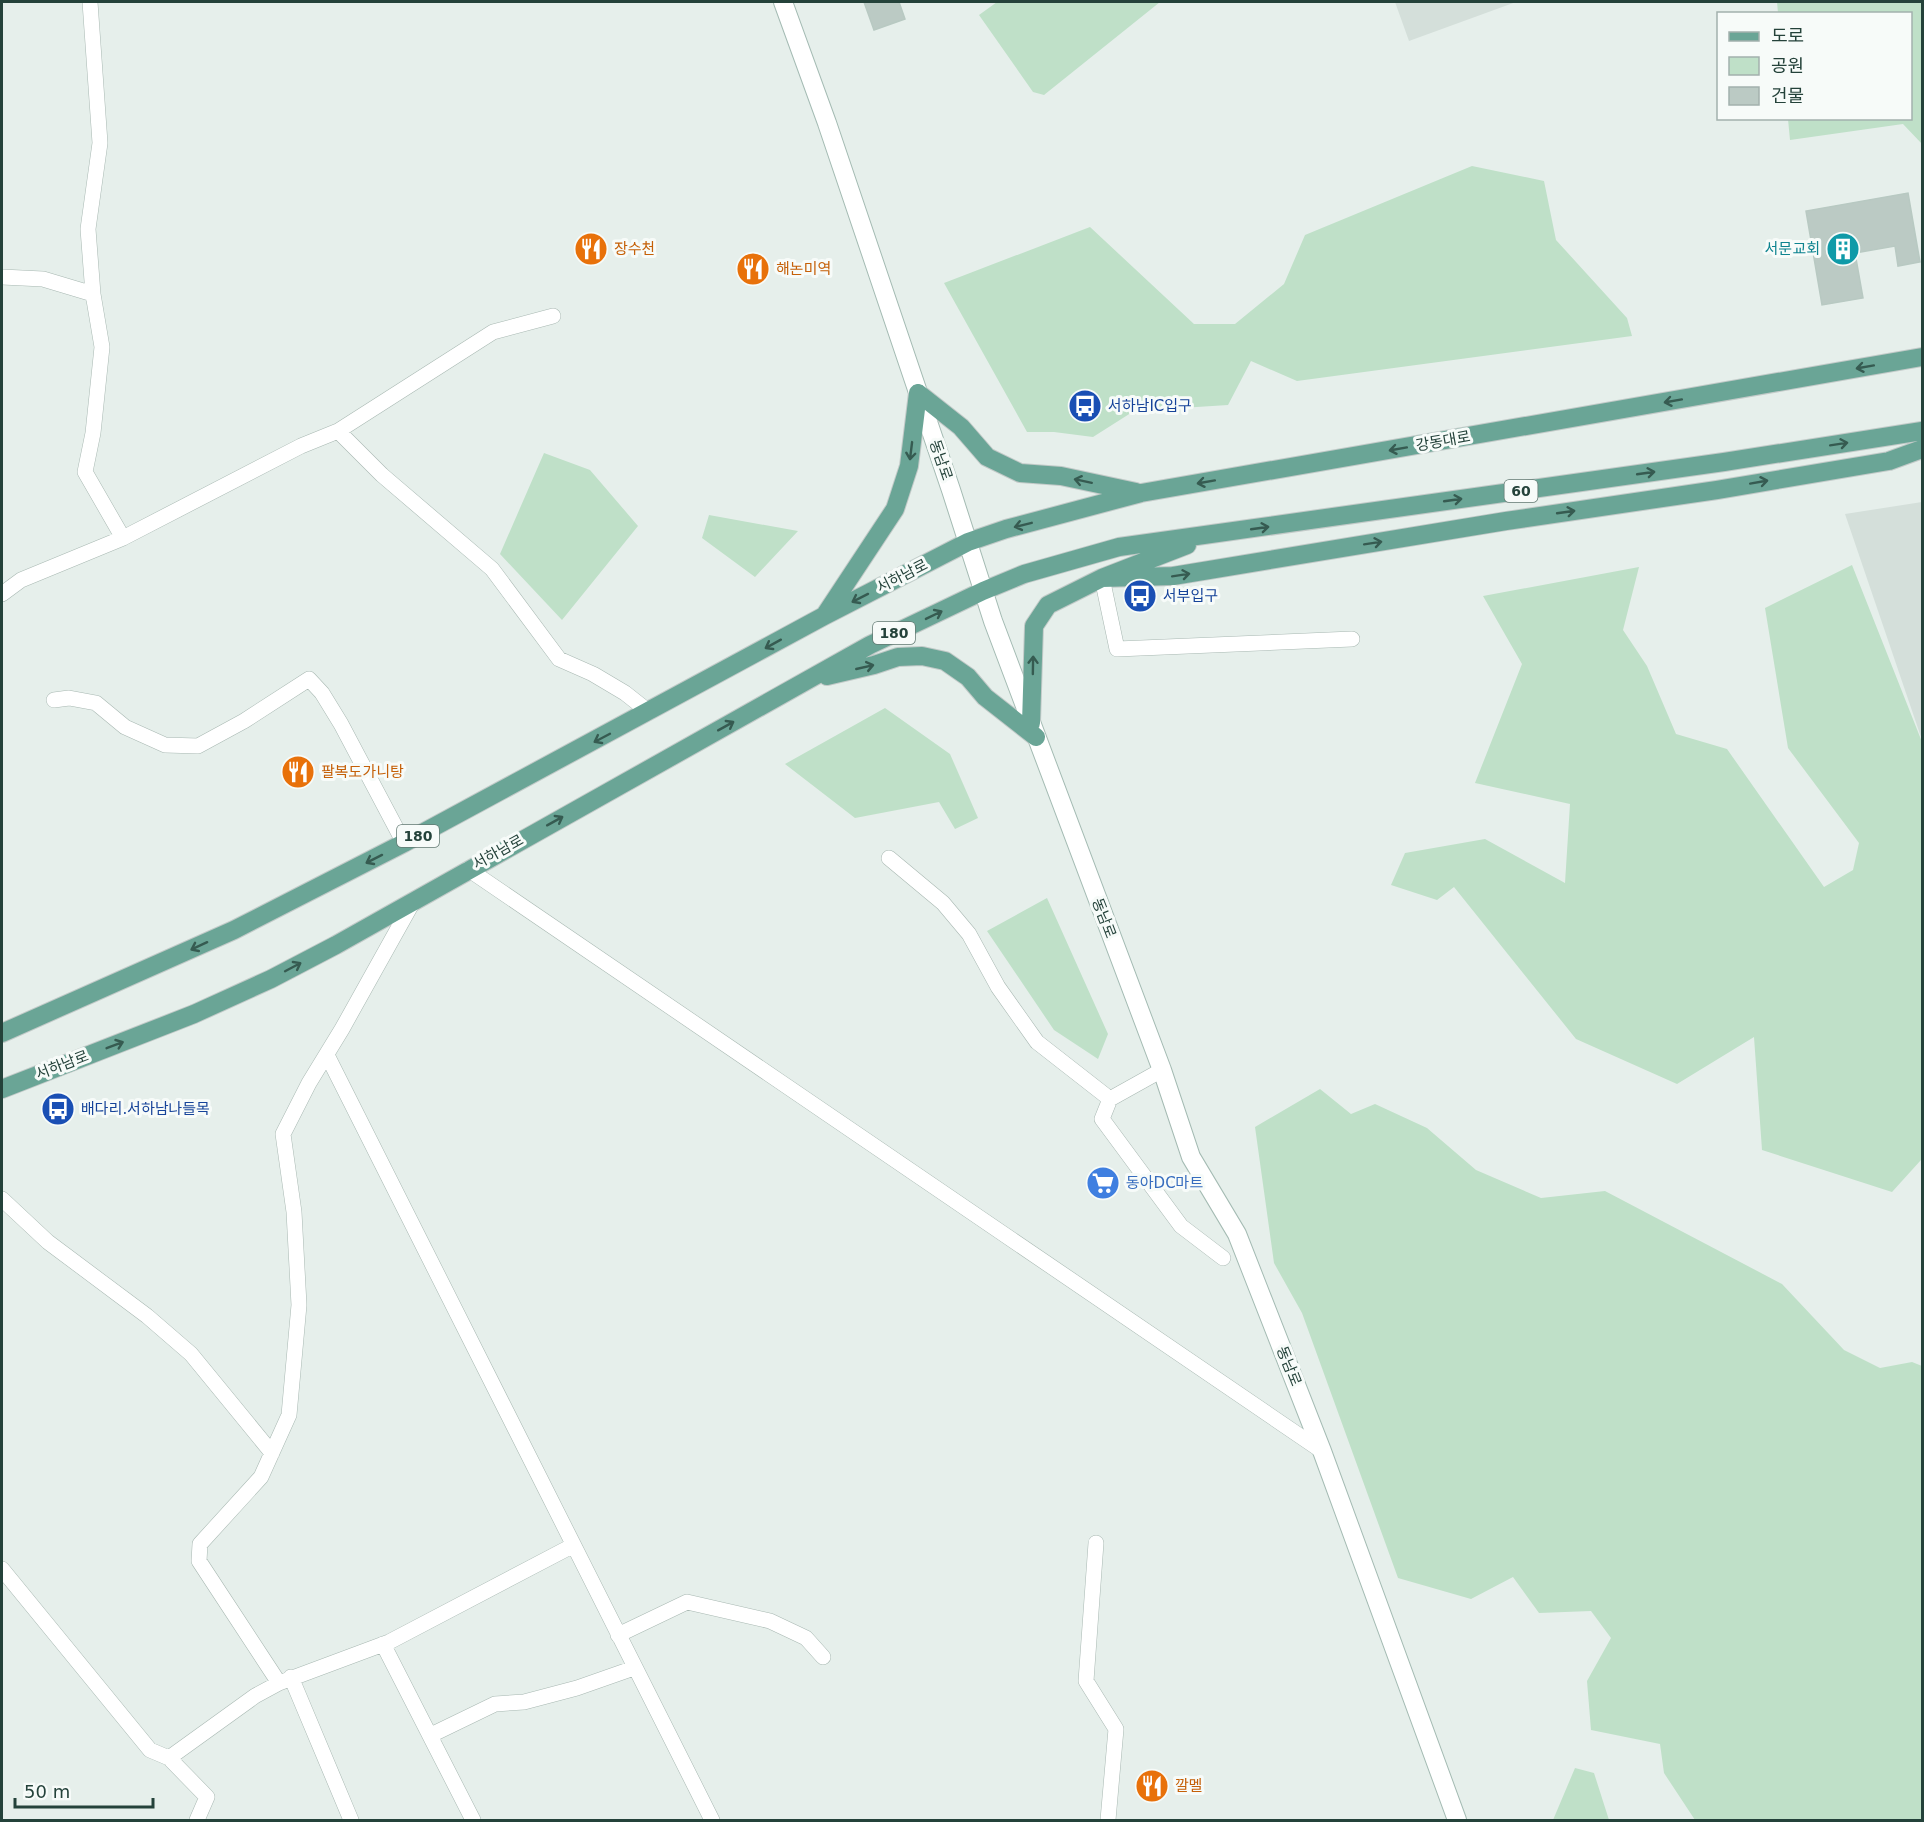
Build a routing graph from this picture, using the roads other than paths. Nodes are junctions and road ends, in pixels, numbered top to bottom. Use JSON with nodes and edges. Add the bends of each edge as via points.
{"nodes":[{"id":1,"x":90,"y":2,"type":"edge"},
{"id":2,"x":783,"y":2,"type":"edge"},
{"id":3,"x":2,"y":276,"type":"edge"},
{"id":4,"x":93,"y":294,"type":"junction"},
{"id":5,"x":553,"y":316,"type":"dead end"},
{"id":6,"x":1918,"y":360,"type":"edge"},
{"id":7,"x":918,"y":393,"type":"junction"},
{"id":8,"x":1923,"y":420,"type":"edge"},
{"id":9,"x":338,"y":431,"type":"junction"},
{"id":10,"x":1923,"y":431,"type":"edge"},
{"id":11,"x":1893,"y":435,"type":"junction"},
{"id":12,"x":1923,"y":449,"type":"edge"},
{"id":13,"x":1141,"y":493,"type":"junction"},
{"id":14,"x":1218,"y":533,"type":"junction"},
{"id":15,"x":123,"y":538,"type":"junction"},
{"id":16,"x":968,"y":542,"type":"junction"},
{"id":17,"x":1102,"y":578,"type":"junction"},
{"id":18,"x":983,"y":591,"type":"junction"},
{"id":19,"x":2,"y":594,"type":"edge"},
{"id":20,"x":824,"y":616,"type":"junction"},
{"id":21,"x":1352,"y":639,"type":"dead end"},
{"id":22,"x":807,"y":680,"type":"junction"},
{"id":23,"x":54,"y":700,"type":"dead end"},
{"id":24,"x":649,"y":712,"type":"junction"},
{"id":25,"x":1034,"y":730,"type":"junction"},
{"id":26,"x":404,"y":843,"type":"junction"},
{"id":27,"x":889,"y":858,"type":"dead end"},
{"id":28,"x":468,"y":869,"type":"junction"},
{"id":29,"x":414,"y":900,"type":"junction"},
{"id":30,"x":2,"y":1033,"type":"edge"},
{"id":31,"x":327,"y":1055,"type":"junction"},
{"id":32,"x":1161,"y":1070,"type":"junction"},
{"id":33,"x":2,"y":1089,"type":"edge"},
{"id":34,"x":1110,"y":1099,"type":"junction"},
{"id":35,"x":2,"y":1200,"type":"edge"},
{"id":36,"x":1223,"y":1258,"type":"dead end"},
{"id":37,"x":1322,"y":1451,"type":"junction"},
{"id":38,"x":272,"y":1453,"type":"junction"},
{"id":39,"x":1096,"y":1543,"type":"dead end"},
{"id":40,"x":572,"y":1546,"type":"junction"},
{"id":41,"x":2,"y":1569,"type":"edge"},
{"id":42,"x":618,"y":1635,"type":"junction"},
{"id":43,"x":383,"y":1644,"type":"junction"},
{"id":44,"x":823,"y":1657,"type":"dead end"},
{"id":45,"x":634,"y":1668,"type":"junction"},
{"id":46,"x":285,"y":1680,"type":"junction"},
{"id":47,"x":431,"y":1735,"type":"junction"},
{"id":48,"x":169,"y":1758,"type":"junction"},
{"id":49,"x":197,"y":1821,"type":"edge"},
{"id":50,"x":351,"y":1821,"type":"edge"},
{"id":51,"x":473,"y":1821,"type":"edge"},
{"id":52,"x":712,"y":1821,"type":"edge"},
{"id":53,"x":1108,"y":1821,"type":"edge"},
{"id":54,"x":1457,"y":1821,"type":"edge"}],
"edges":[{"from":1,"to":4,"type":"street","via":[[100,143],[88,229]]},
{"from":2,"to":7,"type":"main road","name":"동남로"},
{"from":3,"to":4,"type":"street","via":[[43,279]]},
{"from":4,"to":15,"type":"street","via":[[102,347],[85,472]]},
{"from":5,"to":9,"type":"street","via":[[494,332]]},
{"from":6,"to":13,"type":"main road","name":"강동대로","one_way":true},
{"from":13,"to":7,"type":"main road","one_way":true,"via":[[1061,476],[1020,472],[987,457],[961,427]]},
{"from":7,"to":16,"type":"main road","name":"동남로"},
{"from":7,"to":20,"type":"main road","one_way":true,"via":[[909,466],[895,509]]},
{"from":8,"to":11,"type":"main road"},
{"from":9,"to":15,"type":"street","via":[[301,446]]},
{"from":9,"to":24,"type":"street","via":[[390,483],[492,569],[559,659],[593,674]]},
{"from":10,"to":11,"type":"main road","number":"60"},
{"from":14,"to":11,"type":"main road","number":"60","one_way":true},
{"from":17,"to":12,"type":"main road","one_way":true,"via":[[1173,576],[1506,520],[1717,490],[1878,462]]},
{"from":13,"to":16,"type":"main road","name":"강동대로","one_way":true},
{"from":14,"to":17,"type":"main road"},
{"from":14,"to":18,"type":"main road","number":"60","via":[[1119,548],[1024,574]]},
{"from":15,"to":19,"type":"street","via":[[21,580]]},
{"from":16,"to":18,"type":"main road","name":"동남로"},
{"from":16,"to":20,"type":"main road","name":"서하남로","number":"180","one_way":true},
{"from":17,"to":21,"type":"street","via":[[1117,649]]},
{"from":25,"to":17,"type":"main road","one_way":true,"via":[[1034,626],[1048,605]]},
{"from":22,"to":18,"type":"main road","name":"서하남로","number":"180","one_way":true},
{"from":18,"to":25,"type":"main road","name":"동남로"},
{"from":20,"to":24,"type":"main road","name":"서하남로","number":"180","one_way":true},
{"from":22,"to":25,"type":"main road","one_way":true,"via":[[898,657],[922,656],[945,661],[968,677],[985,697]]},
{"from":28,"to":22,"type":"main road","name":"서하남로","number":"180","one_way":true},
{"from":23,"to":26,"type":"street","via":[[69,698],[96,703],[125,727],[165,745],[198,746],[309,679],[341,724]]},
{"from":24,"to":26,"type":"main road","name":"서하남로","number":"180","one_way":true},
{"from":25,"to":32,"type":"main road","name":"동남로"},
{"from":26,"to":30,"type":"main road","name":"서하남로","number":"180","one_way":true,"via":[[234,930]]},
{"from":27,"to":34,"type":"street","via":[[943,903],[969,934],[998,987],[1037,1042]]},
{"from":28,"to":29,"type":"main road","name":"서하남로","number":"180"},
{"from":28,"to":37,"type":"street"},
{"from":29,"to":31,"type":"street"},
{"from":33,"to":29,"type":"main road","name":"서하남로","number":"180","one_way":true,"via":[[194,1014],[336,945]]},
{"from":31,"to":38,"type":"street","via":[[283,1134],[294,1212],[299,1305],[289,1415]]},
{"from":31,"to":40,"type":"street"},
{"from":32,"to":34,"type":"street"},
{"from":32,"to":37,"type":"main road","name":"동남로","via":[[1191,1157],[1237,1234]]},
{"from":34,"to":36,"type":"street","via":[[1102,1119],[1182,1226]]},
{"from":35,"to":38,"type":"street","via":[[48,1242],[191,1354]]},
{"from":37,"to":54,"type":"main road","name":"동남로"},
{"from":38,"to":46,"type":"street","via":[[261,1477],[200,1544],[199,1561]]},
{"from":39,"to":53,"type":"street","via":[[1086,1681],[1116,1729]]},
{"from":40,"to":42,"type":"street"},
{"from":40,"to":43,"type":"street"},
{"from":41,"to":48,"type":"street","via":[[150,1750]]},
{"from":42,"to":44,"type":"street","via":[[687,1602],[770,1621],[806,1638]]},
{"from":42,"to":45,"type":"street"},
{"from":43,"to":46,"type":"street"},
{"from":43,"to":47,"type":"street"},
{"from":45,"to":47,"type":"street","via":[[535,1699],[495,1704]]},
{"from":45,"to":52,"type":"street"},
{"from":46,"to":48,"type":"street","via":[[255,1696]]},
{"from":46,"to":50,"type":"street"},
{"from":47,"to":51,"type":"street"},
{"from":48,"to":49,"type":"street","via":[[207,1797]]}]}
